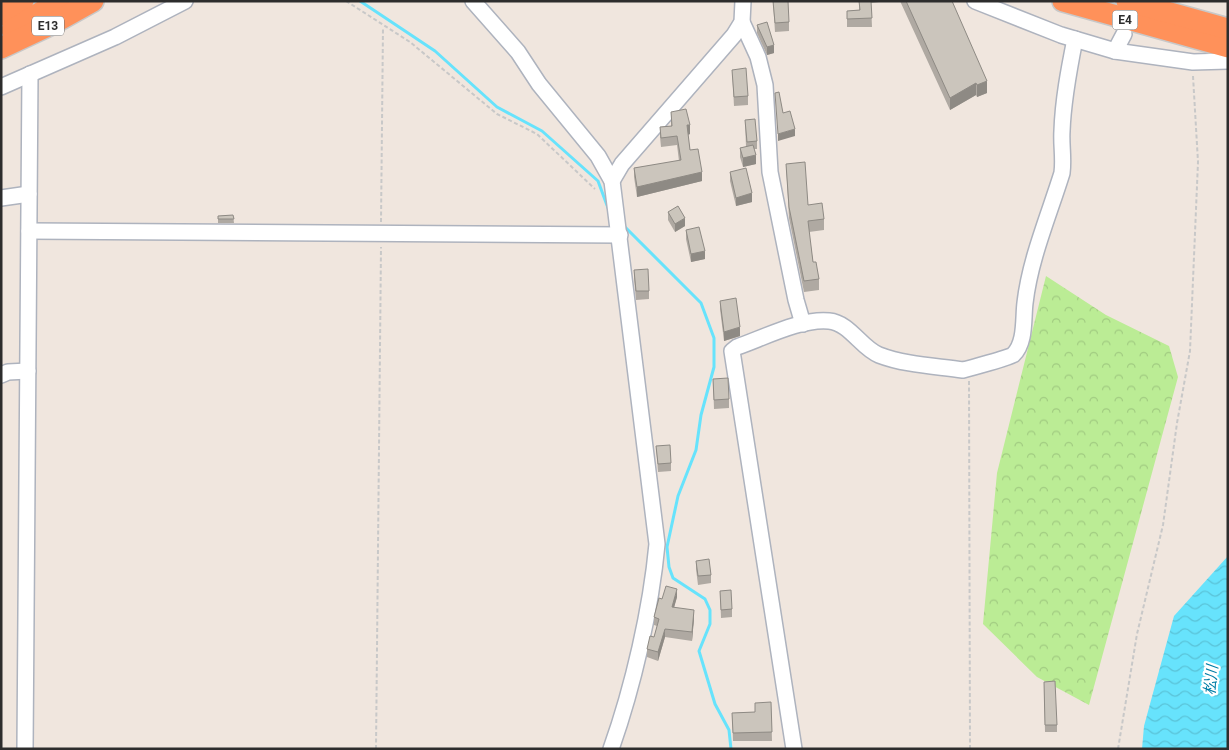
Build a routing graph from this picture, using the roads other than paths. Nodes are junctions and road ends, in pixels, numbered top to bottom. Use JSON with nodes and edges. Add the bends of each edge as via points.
{"nodes":[{"id":1,"x":23,"y":1,"type":"edge"},
{"id":2,"x":59,"y":1,"type":"edge"},
{"id":3,"x":93,"y":1,"type":"edge"},
{"id":4,"x":185,"y":1,"type":"edge"},
{"id":5,"x":473,"y":1,"type":"edge"},
{"id":6,"x":743,"y":1,"type":"edge"},
{"id":7,"x":975,"y":1,"type":"edge"},
{"id":8,"x":1063,"y":1,"type":"edge"},
{"id":9,"x":1127,"y":1,"type":"edge"},
{"id":10,"x":1,"y":15,"type":"edge"},
{"id":11,"x":742,"y":22,"type":"junction"},
{"id":12,"x":1188,"y":28,"type":"junction"},
{"id":13,"x":1228,"y":29,"type":"edge"},
{"id":14,"x":1124,"y":34,"type":"dead end"},
{"id":15,"x":1,"y":36,"type":"edge"},
{"id":16,"x":1075,"y":39,"type":"junction"},
{"id":17,"x":1,"y":48,"type":"edge"},
{"id":18,"x":1228,"y":48,"type":"edge"},
{"id":19,"x":1115,"y":51,"type":"junction"},
{"id":20,"x":1228,"y":61,"type":"edge"},
{"id":21,"x":30,"y":74,"type":"junction"},
{"id":22,"x":1,"y":87,"type":"edge"},
{"id":23,"x":612,"y":181,"type":"junction"},
{"id":24,"x":29,"y":194,"type":"junction"},
{"id":25,"x":1,"y":198,"type":"edge"},
{"id":26,"x":619,"y":226,"type":"junction"},
{"id":27,"x":29,"y":231,"type":"junction"},
{"id":28,"x":803,"y":324,"type":"junction"},
{"id":29,"x":28,"y":370,"type":"junction"},
{"id":30,"x":1,"y":376,"type":"edge"},
{"id":31,"x":25,"y":749,"type":"edge"},
{"id":32,"x":611,"y":749,"type":"edge"},
{"id":33,"x":794,"y":749,"type":"edge"}],
"edges":[{"from":1,"to":10,"type":"highway","number":"E13"},
{"from":2,"to":15,"type":"highway","number":"E13"},
{"from":3,"to":17,"type":"highway","number":"E13"},
{"from":4,"to":21,"type":"street","via":[[115,37]]},
{"from":5,"to":23,"type":"street","via":[[518,52],[539,84],[598,156]]},
{"from":6,"to":11,"type":"street"},
{"from":7,"to":16,"type":"street"},
{"from":8,"to":12,"type":"highway","number":"E4"},
{"from":9,"to":12,"type":"highway","number":"E4"},
{"from":11,"to":23,"type":"street","via":[[622,164]]},
{"from":11,"to":28,"type":"street","via":[[758,57],[765,85],[770,172]]},
{"from":12,"to":13,"type":"highway","number":"E4"},
{"from":12,"to":18,"type":"highway","number":"E4"},
{"from":14,"to":19,"type":"street"},
{"from":16,"to":19,"type":"street"},
{"from":16,"to":28,"type":"street","via":[[1064,113],[1062,173],[1034,263],[1021,338],[1013,355],[969,369],[880,355],[837,323],[812,321]]},
{"from":19,"to":20,"type":"street","via":[[1192,62]]},
{"from":21,"to":22,"type":"street"},
{"from":21,"to":24,"type":"street"},
{"from":23,"to":26,"type":"street"},
{"from":24,"to":25,"type":"street"},
{"from":24,"to":27,"type":"street"},
{"from":26,"to":27,"type":"street","via":[[381,234]]},
{"from":26,"to":32,"type":"street","via":[[656,544],[651,592],[621,720]]},
{"from":27,"to":29,"type":"street"},
{"from":28,"to":33,"type":"street","via":[[732,351]]},
{"from":29,"to":30,"type":"street"},
{"from":29,"to":31,"type":"street"}]}
